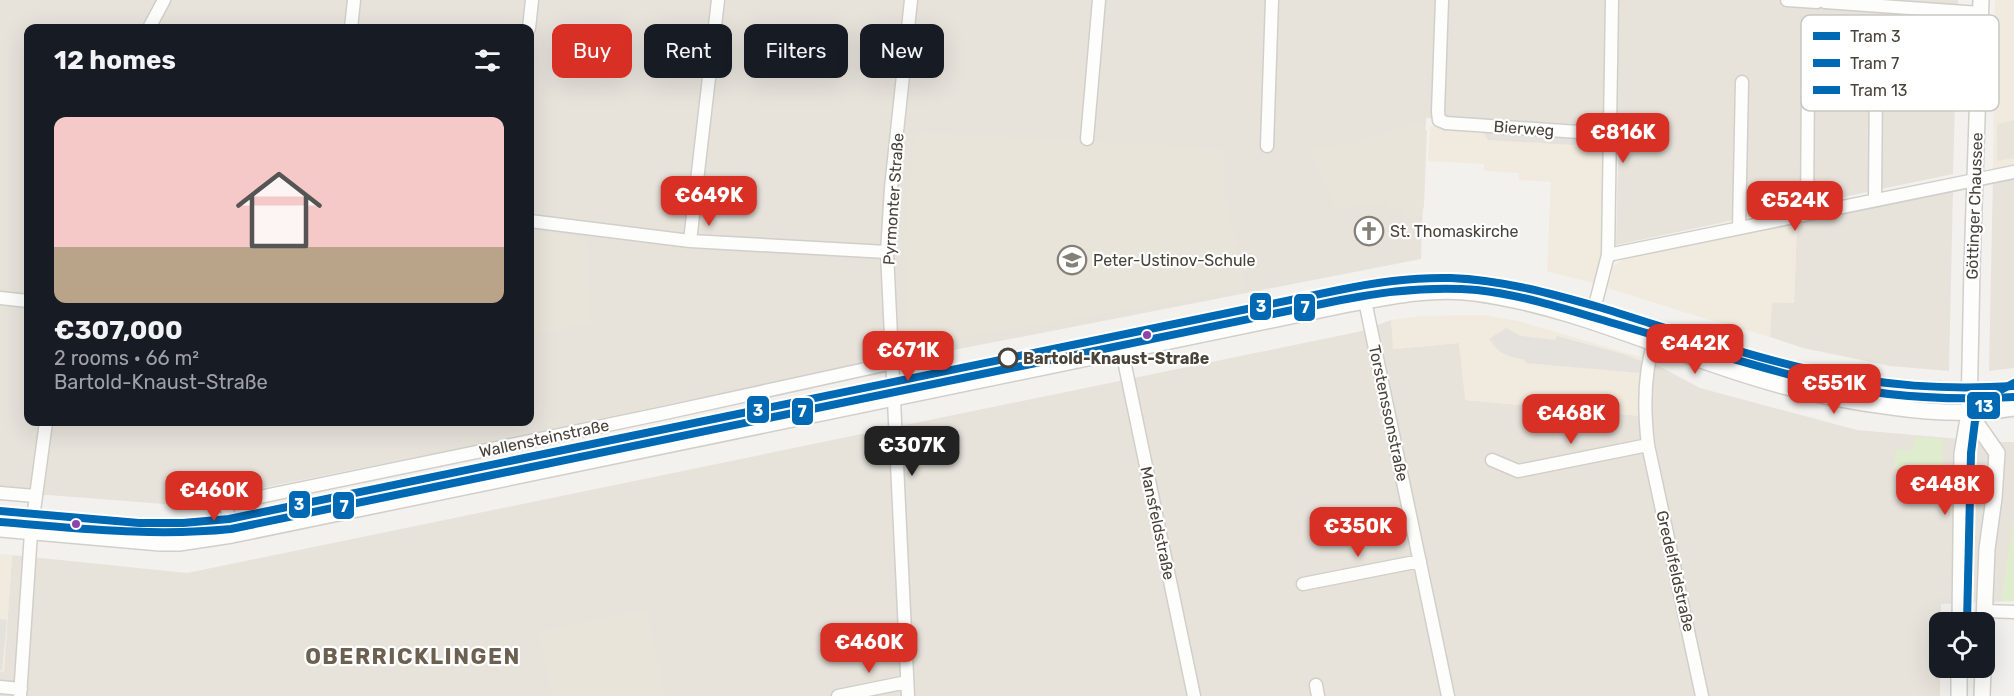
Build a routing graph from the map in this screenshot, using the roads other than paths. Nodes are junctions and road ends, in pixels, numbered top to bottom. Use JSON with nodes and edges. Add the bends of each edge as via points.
{"nodes":[{"id":1,"x":164,"y":0,"type":"edge"},
{"id":2,"x":354,"y":0,"type":"edge"},
{"id":3,"x":532,"y":0,"type":"edge"},
{"id":4,"x":718,"y":0,"type":"edge"},
{"id":5,"x":911,"y":0,"type":"edge"},
{"id":6,"x":1099,"y":0,"type":"edge"},
{"id":7,"x":1272,"y":0,"type":"edge"},
{"id":8,"x":1442,"y":0,"type":"edge"},
{"id":9,"x":1612,"y":0,"type":"edge"},
{"id":10,"x":1787,"y":0,"type":"edge"},
{"id":11,"x":1981,"y":6,"type":"edge"},
{"id":12,"x":151,"y":24,"type":"edge"},
{"id":13,"x":351,"y":24,"type":"edge"},
{"id":14,"x":529,"y":24,"type":"edge"},
{"id":15,"x":1742,"y":82,"type":"dead end"},
{"id":16,"x":1808,"y":111,"type":"edge"},
{"id":17,"x":1876,"y":111,"type":"edge"},
{"id":18,"x":1977,"y":111,"type":"edge"},
{"id":19,"x":1608,"y":134,"type":"junction"},
{"id":20,"x":1087,"y":139,"type":"dead end"},
{"id":21,"x":1267,"y":146,"type":"dead end"},
{"id":22,"x":2014,"y":172,"type":"edge"},
{"id":23,"x":1975,"y":180,"type":"junction"},
{"id":24,"x":1875,"y":200,"type":"junction"},
{"id":25,"x":1807,"y":214,"type":"junction"},
{"id":26,"x":534,"y":222,"type":"edge"},
{"id":27,"x":1739,"y":228,"type":"junction"},
{"id":28,"x":690,"y":241,"type":"junction"},
{"id":29,"x":887,"y":252,"type":"junction"},
{"id":30,"x":1608,"y":255,"type":"junction"},
{"id":31,"x":0,"y":298,"type":"edge"},
{"id":32,"x":24,"y":301,"type":"edge"},
{"id":33,"x":1365,"y":301,"type":"junction"},
{"id":34,"x":1591,"y":321,"type":"junction"},
{"id":35,"x":1654,"y":342,"type":"junction"},
{"id":36,"x":1122,"y":351,"type":"junction"},
{"id":37,"x":893,"y":363,"type":"junction"},
{"id":38,"x":893,"y":399,"type":"junction"},
{"id":39,"x":2014,"y":408,"type":"edge"},
{"id":40,"x":1969,"y":413,"type":"junction"},
{"id":41,"x":45,"y":426,"type":"edge"},
{"id":42,"x":1648,"y":445,"type":"junction"},
{"id":43,"x":1492,"y":460,"type":"dead end"},
{"id":44,"x":0,"y":493,"type":"edge"},
{"id":45,"x":35,"y":496,"type":"junction"},
{"id":46,"x":0,"y":529,"type":"edge"},
{"id":47,"x":31,"y":532,"type":"junction"},
{"id":48,"x":232,"y":535,"type":"junction"},
{"id":49,"x":1420,"y":561,"type":"junction"},
{"id":50,"x":1303,"y":584,"type":"dead end"},
{"id":51,"x":1960,"y":612,"type":"edge"},
{"id":52,"x":1984,"y":612,"type":"edge"},
{"id":53,"x":2014,"y":612,"type":"edge"},
{"id":54,"x":1995,"y":615,"type":"edge"},
{"id":55,"x":1959,"y":678,"type":"edge"},
{"id":56,"x":1983,"y":678,"type":"edge"},
{"id":57,"x":907,"y":682,"type":"junction"},
{"id":58,"x":0,"y":687,"type":"edge"},
{"id":59,"x":20,"y":692,"type":"edge"},
{"id":60,"x":838,"y":696,"type":"edge"},
{"id":61,"x":908,"y":696,"type":"edge"},
{"id":62,"x":1194,"y":696,"type":"edge"},
{"id":63,"x":1448,"y":696,"type":"edge"},
{"id":64,"x":1702,"y":696,"type":"edge"},
{"id":65,"x":1959,"y":696,"type":"edge"},
{"id":66,"x":1982,"y":696,"type":"edge"}],
"edges":[{"from":1,"to":12,"type":"street"},
{"from":2,"to":13,"type":"street"},
{"from":3,"to":14,"type":"street"},
{"from":4,"to":28,"type":"street"},
{"from":5,"to":29,"type":"street","name":"Pyrmonter Straße"},
{"from":6,"to":20,"type":"street"},
{"from":7,"to":21,"type":"street"},
{"from":8,"to":19,"type":"street","name":"Bierweg","via":[[1439,120]]},
{"from":9,"to":19,"type":"street"},
{"from":10,"to":11,"type":"street"},
{"from":15,"to":27,"type":"street"},
{"from":16,"to":25,"type":"street"},
{"from":17,"to":24,"type":"street"},
{"from":18,"to":23,"type":"street","name":"Göttinger Chaussee"},
{"from":19,"to":30,"type":"street"},
{"from":22,"to":23,"type":"street"},
{"from":23,"to":24,"type":"street"},
{"from":23,"to":40,"type":"street","name":"Göttinger Chaussee"},
{"from":24,"to":25,"type":"street"},
{"from":25,"to":27,"type":"street"},
{"from":26,"to":28,"type":"street"},
{"from":27,"to":30,"type":"street"},
{"from":28,"to":29,"type":"street"},
{"from":29,"to":37,"type":"street","name":"Pyrmonter Straße"},
{"from":30,"to":34,"type":"street"},
{"from":31,"to":32,"type":"street"},
{"from":33,"to":34,"type":"street","name":"Wallensteinstraße","via":[[1420,293],[1474,293]]},
{"from":33,"to":36,"type":"street","name":"Wallensteinstraße"},
{"from":33,"to":49,"type":"street","name":"Torstenssonstraße"},
{"from":34,"to":35,"type":"street","name":"Wallensteinstraße"},
{"from":35,"to":40,"type":"street","name":"Wallensteinstraße","via":[[1789,388],[1858,403]]},
{"from":35,"to":42,"type":"street","name":"Gredelfeldstraße","via":[[1647,367]]},
{"from":36,"to":38,"type":"street","name":"Wallensteinstraße"},
{"from":36,"to":62,"type":"street","name":"Mansfeldstraße"},
{"from":37,"to":38,"type":"street","name":"Pyrmonter Straße"},
{"from":37,"to":48,"type":"street","name":"Wallensteinstraße","via":[[226,504]]},
{"from":38,"to":48,"type":"street","name":"Wallensteinstraße"},
{"from":38,"to":57,"type":"street"},
{"from":39,"to":40,"type":"street","name":"Wallensteinstraße"},
{"from":40,"to":51,"type":"street","name":"Göttinger Chaussee","via":[[1962,454]]},
{"from":40,"to":52,"type":"street","via":[[1997,453]]},
{"from":41,"to":45,"type":"street"},
{"from":42,"to":43,"type":"street","via":[[1518,471]]},
{"from":42,"to":64,"type":"street","name":"Gredelfeldstraße"},
{"from":44,"to":45,"type":"street"},
{"from":45,"to":47,"type":"street"},
{"from":46,"to":47,"type":"street","name":"Wallensteinstraße"},
{"from":47,"to":48,"type":"street","name":"Wallensteinstraße","via":[[160,543]]},
{"from":47,"to":59,"type":"street"},
{"from":49,"to":50,"type":"street"},
{"from":49,"to":63,"type":"street","name":"Torstenssonstraße"},
{"from":53,"to":54,"type":"street"},
{"from":55,"to":65,"type":"street"},
{"from":56,"to":66,"type":"street"},
{"from":57,"to":60,"type":"street"},
{"from":57,"to":61,"type":"street"},
{"from":58,"to":59,"type":"street"}]}
